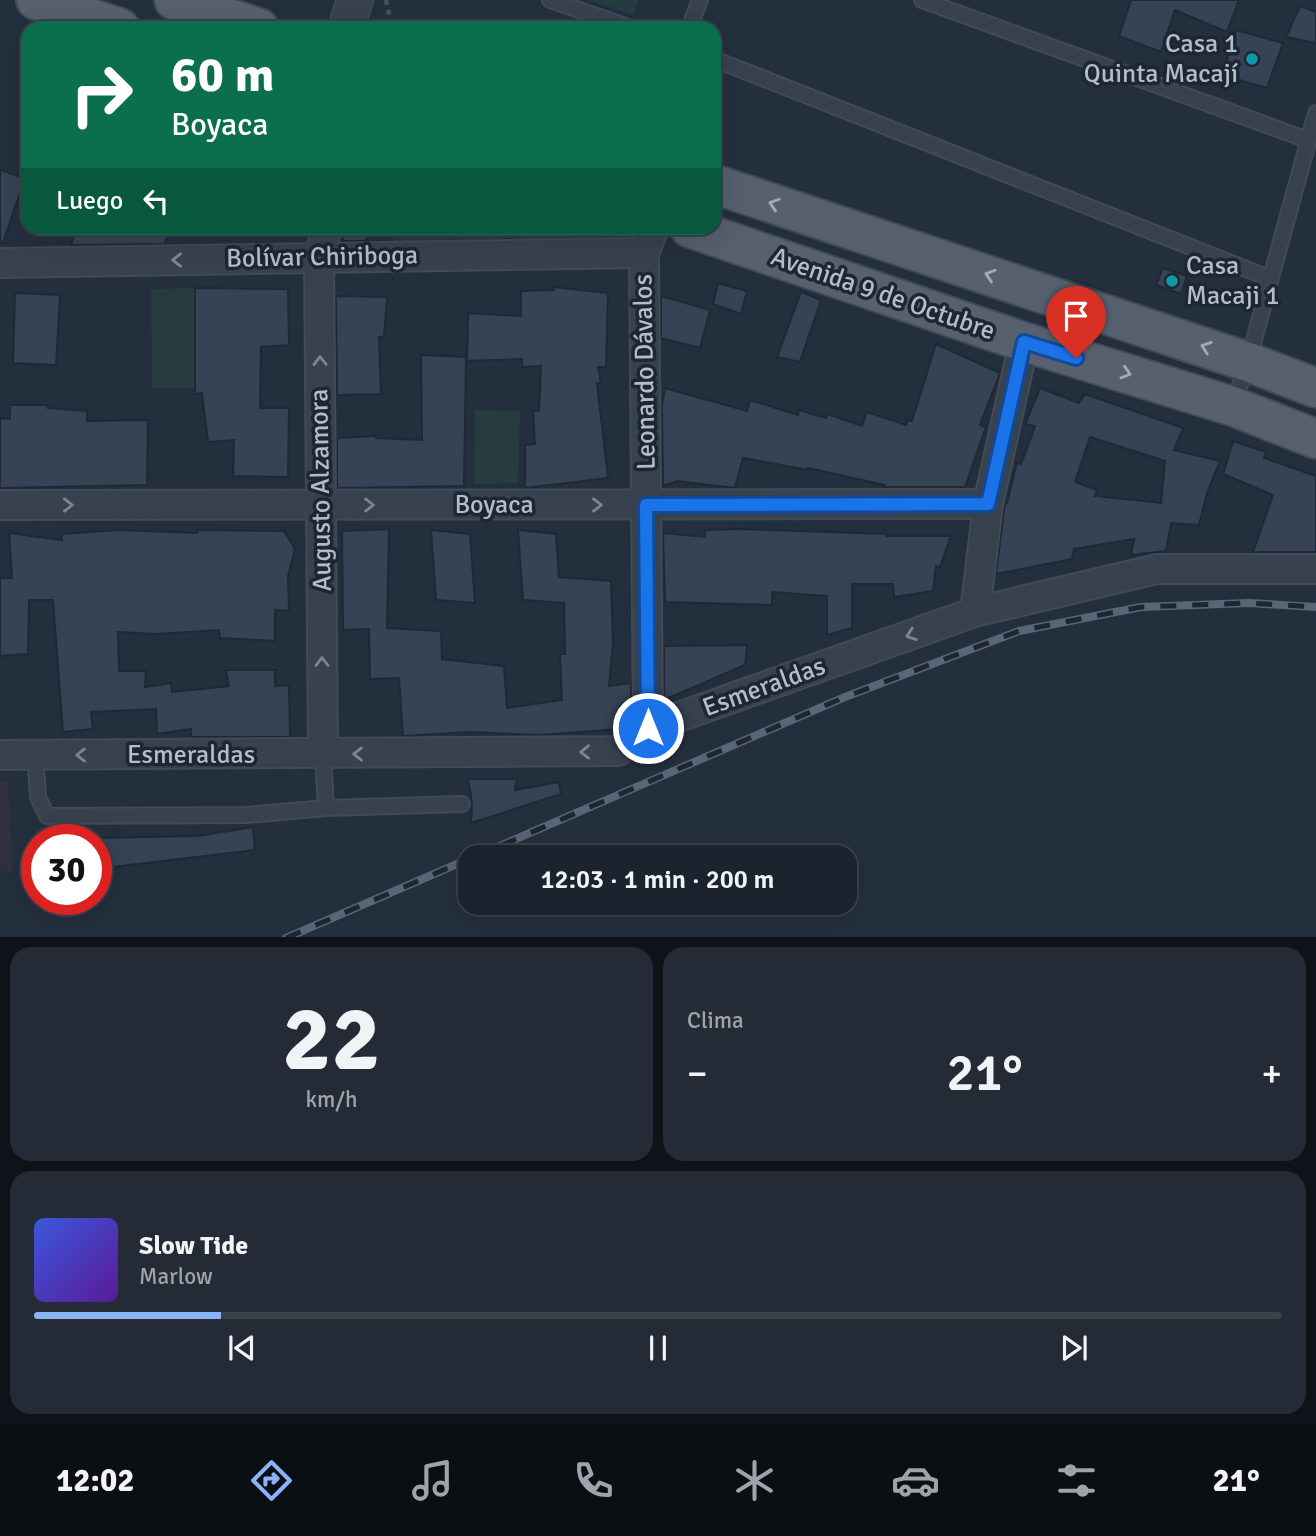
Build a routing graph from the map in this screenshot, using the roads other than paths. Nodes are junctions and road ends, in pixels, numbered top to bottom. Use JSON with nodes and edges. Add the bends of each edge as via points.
{"nodes":[{"id":1,"x":36,"y":0,"type":"edge"},
{"id":2,"x":174,"y":0,"type":"edge"},
{"id":3,"x":355,"y":0,"type":"edge"},
{"id":4,"x":550,"y":0,"type":"edge"},
{"id":5,"x":700,"y":0,"type":"edge"},
{"id":6,"x":922,"y":0,"type":"edge"},
{"id":7,"x":99,"y":21,"type":"edge"},
{"id":8,"x":238,"y":21,"type":"edge"},
{"id":9,"x":348,"y":21,"type":"edge"},
{"id":10,"x":611,"y":21,"type":"edge"},
{"id":11,"x":692,"y":21,"type":"edge"},
{"id":12,"x":721,"y":62,"type":"edge"},
{"id":13,"x":1316,"y":113,"type":"edge"},
{"id":14,"x":1308,"y":140,"type":"junction"},
{"id":15,"x":721,"y":186,"type":"edge"},
{"id":16,"x":325,"y":235,"type":"edge"},
{"id":17,"x":711,"y":235,"type":"edge"},
{"id":18,"x":649,"y":240,"type":"edge"},
{"id":19,"x":318,"y":257,"type":"junction"},
{"id":20,"x":0,"y":262,"type":"edge"},
{"id":21,"x":1269,"y":278,"type":"junction"},
{"id":22,"x":1024,"y":342,"type":"junction"},
{"id":23,"x":1248,"y":362,"type":"junction"},
{"id":24,"x":1316,"y":388,"type":"edge"},
{"id":25,"x":1232,"y":406,"type":"junction"},
{"id":26,"x":1316,"y":439,"type":"edge"},
{"id":27,"x":988,"y":504,"type":"junction"},
{"id":28,"x":0,"y":505,"type":"edge"},
{"id":29,"x":321,"y":505,"type":"junction"},
{"id":30,"x":646,"y":505,"type":"junction"},
{"id":31,"x":1316,"y":569,"type":"edge"},
{"id":32,"x":975,"y":612,"type":"junction"},
{"id":33,"x":648,"y":728,"type":"junction"},
{"id":34,"x":0,"y":755,"type":"edge"},
{"id":35,"x":35,"y":755,"type":"junction"},
{"id":36,"x":323,"y":755,"type":"junction"},
{"id":37,"x":462,"y":804,"type":"dead end"},
{"id":38,"x":326,"y":808,"type":"junction"}],
"edges":[{"from":1,"to":7,"type":"main road"},
{"from":2,"to":8,"type":"main road"},
{"from":3,"to":9,"type":"street"},
{"from":4,"to":10,"type":"lane"},
{"from":5,"to":11,"type":"lane"},
{"from":6,"to":14,"type":"lane"},
{"from":12,"to":21,"type":"lane"},
{"from":13,"to":14,"type":"lane"},
{"from":14,"to":21,"type":"lane"},
{"from":23,"to":15,"type":"main road","name":"Avenida 9 de Octubre","one_way":true},
{"from":16,"to":19,"type":"street","name":"Augusto Alzamora"},
{"from":17,"to":22,"type":"main road","name":"Avenida 9 de Octubre"},
{"from":18,"to":19,"type":"street","name":"Bolívar Chiriboga"},
{"from":18,"to":30,"type":"street","name":"Leonardo Dávalos"},
{"from":19,"to":20,"type":"street","name":"Bolívar Chiriboga","one_way":true},
{"from":29,"to":19,"type":"street","name":"Augusto Alzamora","one_way":true},
{"from":21,"to":23,"type":"lane"},
{"from":22,"to":25,"type":"main road","name":"Avenida 9 de Octubre","one_way":true},
{"from":22,"to":27,"type":"street"},
{"from":23,"to":24,"type":"main road","name":"Avenida 9 de Octubre"},
{"from":23,"to":25,"type":"lane"},
{"from":25,"to":26,"type":"main road","name":"Avenida 9 de Octubre"},
{"from":27,"to":30,"type":"street","name":"Boyaca"},
{"from":27,"to":32,"type":"street"},
{"from":28,"to":29,"type":"street","name":"Boyaca","one_way":true},
{"from":29,"to":30,"type":"street","name":"Boyaca","one_way":true},
{"from":36,"to":29,"type":"street","name":"Augusto Alzamora","one_way":true},
{"from":30,"to":33,"type":"street","name":"Leonardo Dávalos"},
{"from":31,"to":32,"type":"street","name":"Esmeraldas","via":[[1157,569]]},
{"from":32,"to":33,"type":"street","name":"Esmeraldas","one_way":true},
{"from":33,"to":36,"type":"street","name":"Esmeraldas","one_way":true,"via":[[618,751]]},
{"from":34,"to":35,"type":"street","name":"Esmeraldas"},
{"from":36,"to":35,"type":"street","name":"Esmeraldas","one_way":true},
{"from":35,"to":38,"type":"lane","via":[[38,797],[47,816],[247,815]]},
{"from":36,"to":38,"type":"lane"},
{"from":37,"to":38,"type":"lane"}]}
